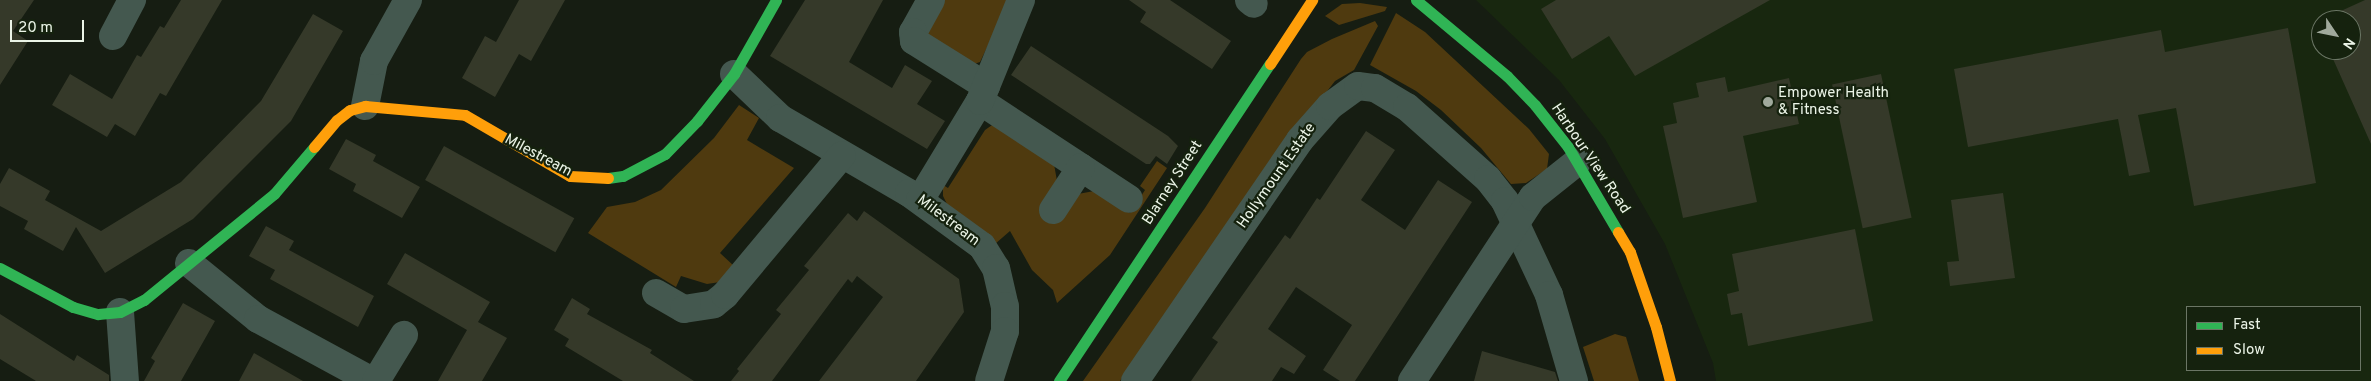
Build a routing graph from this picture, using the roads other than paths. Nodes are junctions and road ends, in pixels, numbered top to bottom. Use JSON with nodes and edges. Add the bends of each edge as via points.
{"nodes":[{"id":1,"x":132,"y":0,"type":"edge"},
{"id":2,"x":408,"y":0,"type":"edge"},
{"id":3,"x":776,"y":0,"type":"edge"},
{"id":4,"x":932,"y":0,"type":"edge"},
{"id":5,"x":1021,"y":0,"type":"edge"},
{"id":6,"x":1312,"y":0,"type":"edge"},
{"id":7,"x":1416,"y":0,"type":"edge"},
{"id":8,"x":113,"y":36,"type":"dead end"},
{"id":9,"x":734,"y":74,"type":"junction"},
{"id":10,"x":983,"y":94,"type":"junction"},
{"id":11,"x":365,"y":106,"type":"junction"},
{"id":12,"x":842,"y":155,"type":"junction"},
{"id":13,"x":1577,"y":162,"type":"junction"},
{"id":14,"x":1081,"y":167,"type":"junction"},
{"id":15,"x":1129,"y":199,"type":"dead end"},
{"id":16,"x":920,"y":200,"type":"junction"},
{"id":17,"x":1053,"y":210,"type":"dead end"},
{"id":18,"x":1514,"y":226,"type":"junction"},
{"id":19,"x":189,"y":263,"type":"junction"},
{"id":20,"x":0,"y":268,"type":"edge"},
{"id":21,"x":656,"y":293,"type":"dead end"},
{"id":22,"x":120,"y":312,"type":"junction"},
{"id":23,"x":404,"y":335,"type":"dead end"},
{"id":24,"x":125,"y":381,"type":"edge"},
{"id":25,"x":372,"y":381,"type":"edge"},
{"id":26,"x":376,"y":381,"type":"edge"},
{"id":27,"x":989,"y":381,"type":"edge"},
{"id":28,"x":1059,"y":381,"type":"edge"},
{"id":29,"x":1135,"y":381,"type":"edge"},
{"id":30,"x":1412,"y":381,"type":"edge"},
{"id":31,"x":1574,"y":381,"type":"edge"},
{"id":32,"x":1670,"y":381,"type":"edge"}],
"edges":[{"from":1,"to":8,"type":"street"},
{"from":2,"to":11,"type":"street","via":[[376,55]]},
{"from":3,"to":9,"type":"street","name":"Milestream"},
{"from":4,"to":10,"type":"street","via":[[913,32],[914,41]]},
{"from":5,"to":10,"type":"street"},
{"from":6,"to":28,"type":"street","name":"Blarney Street"},
{"from":7,"to":13,"type":"street","name":"Harbour View Road","via":[[1535,105]]},
{"from":9,"to":11,"type":"street","name":"Milestream","via":[[697,122],[665,154],[623,176],[598,179],[570,176],[466,115]]},
{"from":9,"to":12,"type":"street","name":"Milestream","via":[[780,118]]},
{"from":10,"to":14,"type":"street"},
{"from":10,"to":16,"type":"street"},
{"from":11,"to":19,"type":"street","via":[[350,110],[337,120],[274,194]]},
{"from":12,"to":16,"type":"street","name":"Milestream"},
{"from":12,"to":21,"type":"street","via":[[714,304],[684,309]]},
{"from":13,"to":18,"type":"street","via":[[1533,197]]},
{"from":13,"to":32,"type":"street","name":"Harbour View Road","via":[[1630,252],[1656,327]]},
{"from":14,"to":15,"type":"street"},
{"from":14,"to":17,"type":"street"},
{"from":16,"to":27,"type":"street","name":"Milestream","via":[[982,246],[1001,281],[1006,331]]},
{"from":18,"to":29,"type":"street","name":"Hollymount Estate","via":[[1504,202],[1481,172],[1407,107],[1375,88],[1358,86],[1330,106],[1300,140]]},
{"from":18,"to":30,"type":"street"},
{"from":18,"to":31,"type":"street","name":"Hollymount Estate","via":[[1549,296]]},
{"from":19,"to":22,"type":"street","via":[[144,300]]},
{"from":19,"to":25,"type":"street","via":[[258,319]]},
{"from":20,"to":22,"type":"street","via":[[73,307],[98,314]]},
{"from":22,"to":24,"type":"street"},
{"from":23,"to":26,"type":"street"}]}
